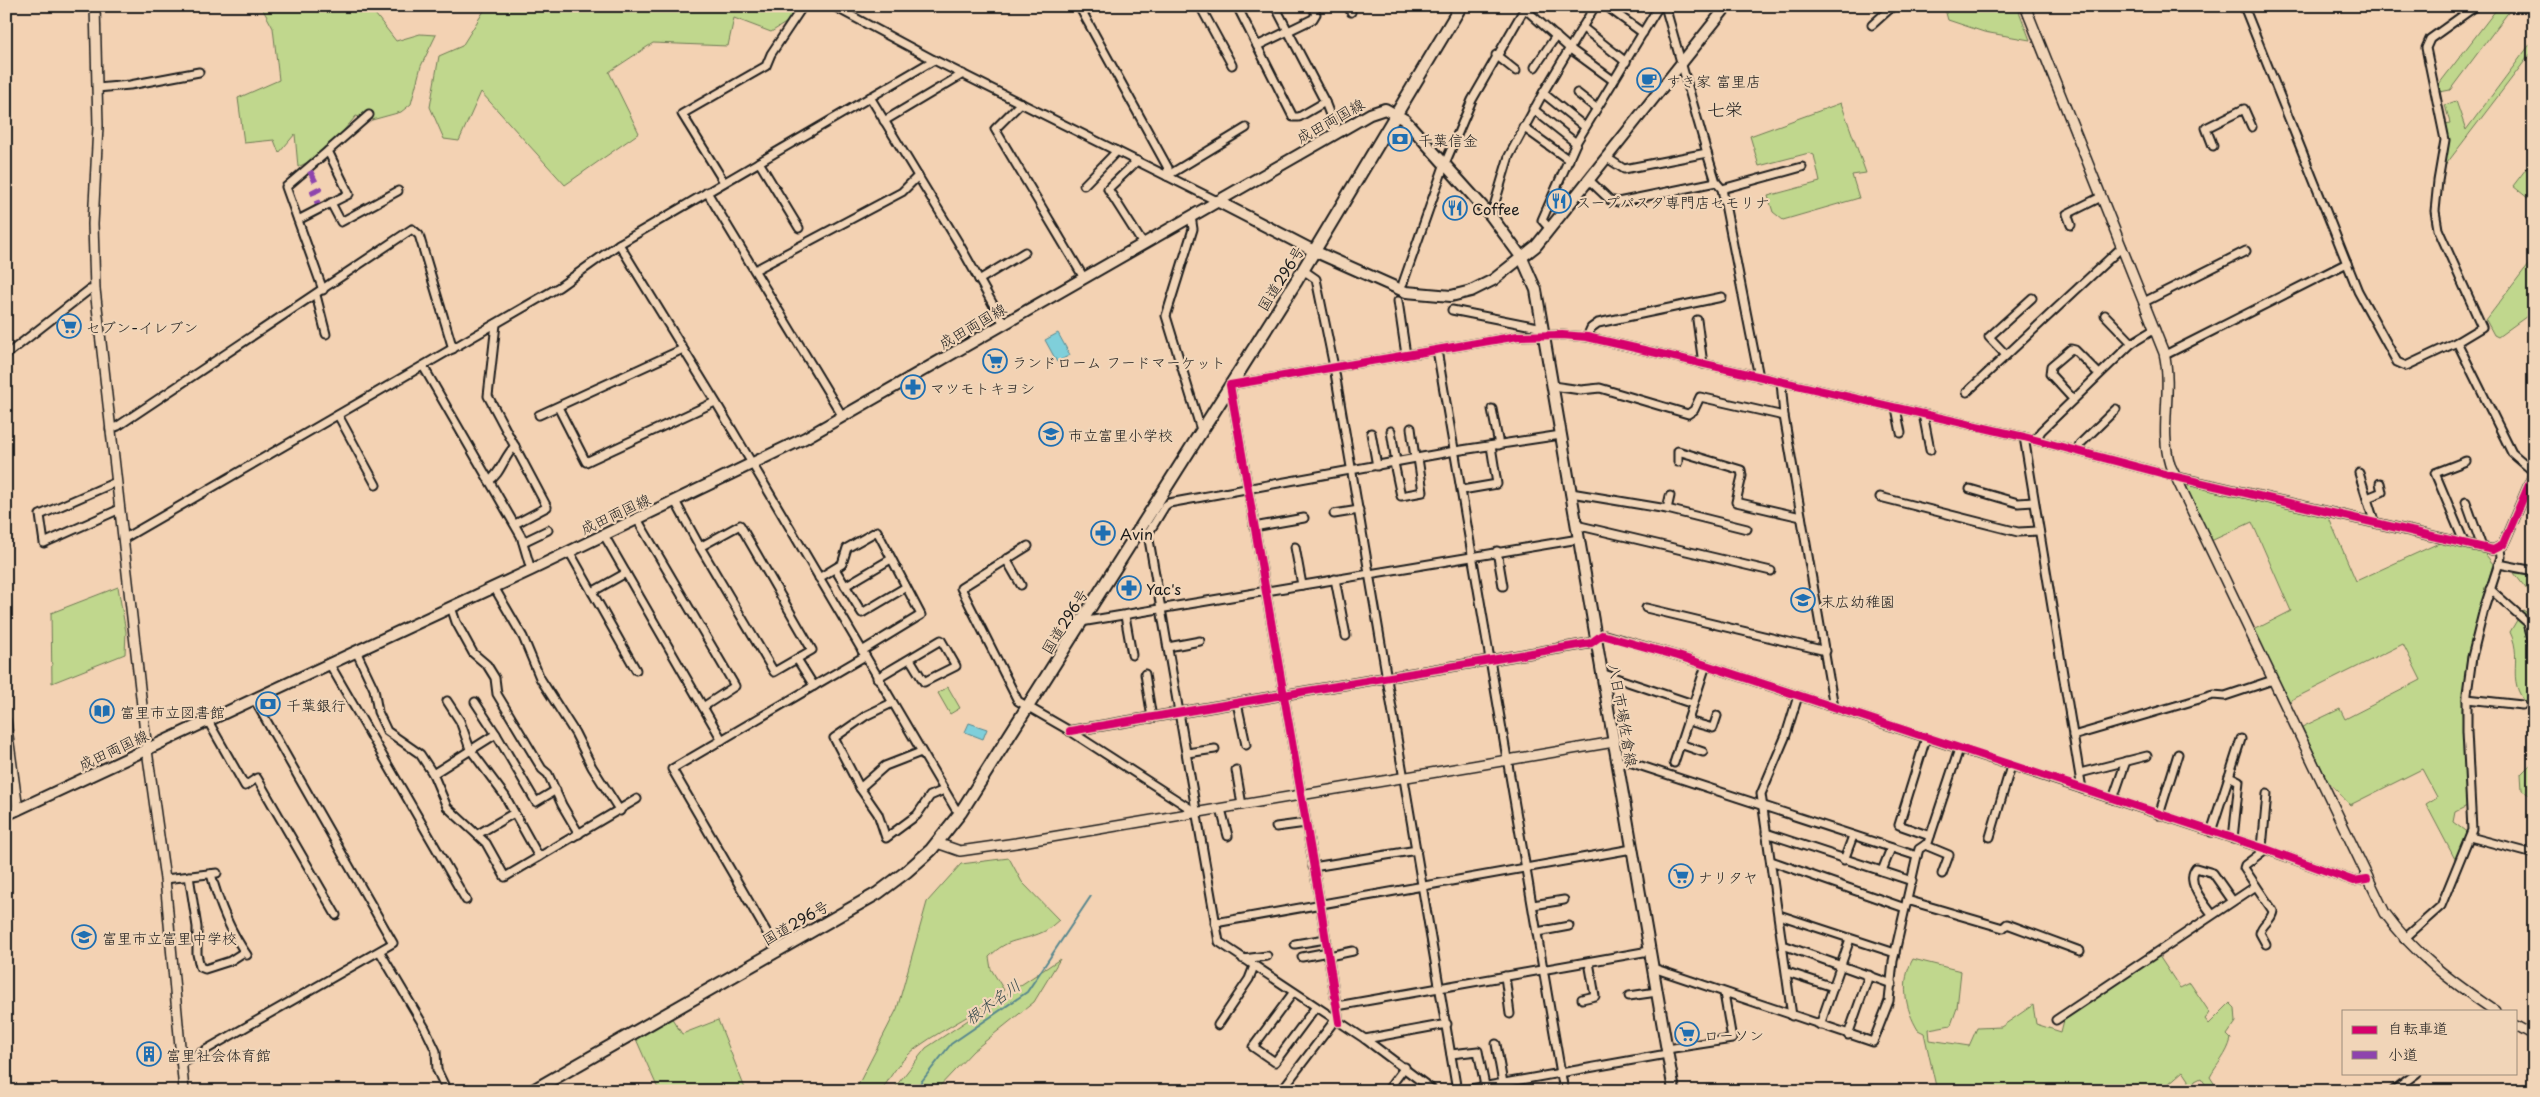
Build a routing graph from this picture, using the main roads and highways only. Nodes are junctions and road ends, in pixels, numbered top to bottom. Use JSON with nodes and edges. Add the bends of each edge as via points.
{"nodes":[{"id":1,"x":1461,"y":6,"type":"edge"},
{"id":2,"x":1727,"y":6,"type":"edge"},
{"id":3,"x":1398,"y":114,"type":"junction"},
{"id":4,"x":1217,"y":201,"type":"junction"},
{"id":5,"x":1314,"y":251,"type":"junction"},
{"id":6,"x":1522,"y":258,"type":"junction"},
{"id":7,"x":6,"y":815,"type":"edge"},
{"id":8,"x":532,"y":1091,"type":"edge"},
{"id":9,"x":1674,"y":1091,"type":"edge"}],
"edges":[{"from":1,"to":3,"type":"highway","name":"国道296号"},
{"from":2,"to":6,"type":"main road","via":[[1550,229]]},
{"from":3,"to":4,"type":"main road","name":"成田両国線","via":[[1380,110]]},
{"from":3,"to":5,"type":"highway","name":"国道296号"},
{"from":3,"to":6,"type":"main road","via":[[1491,216]]},
{"from":4,"to":5,"type":"main road"},
{"from":4,"to":7,"type":"main road","name":"成田両国線","via":[[843,417],[752,464]]},
{"from":5,"to":6,"type":"main road","via":[[1406,292],[1429,296],[1451,296],[1471,291],[1493,280]]},
{"from":5,"to":8,"type":"highway","name":"国道296号","via":[[1201,430],[1150,520],[1081,622],[961,812],[937,843],[878,893]]},
{"from":6,"to":9,"type":"main road","name":"八日市場佐倉線","via":[[1536,290],[1545,337]]}]}
